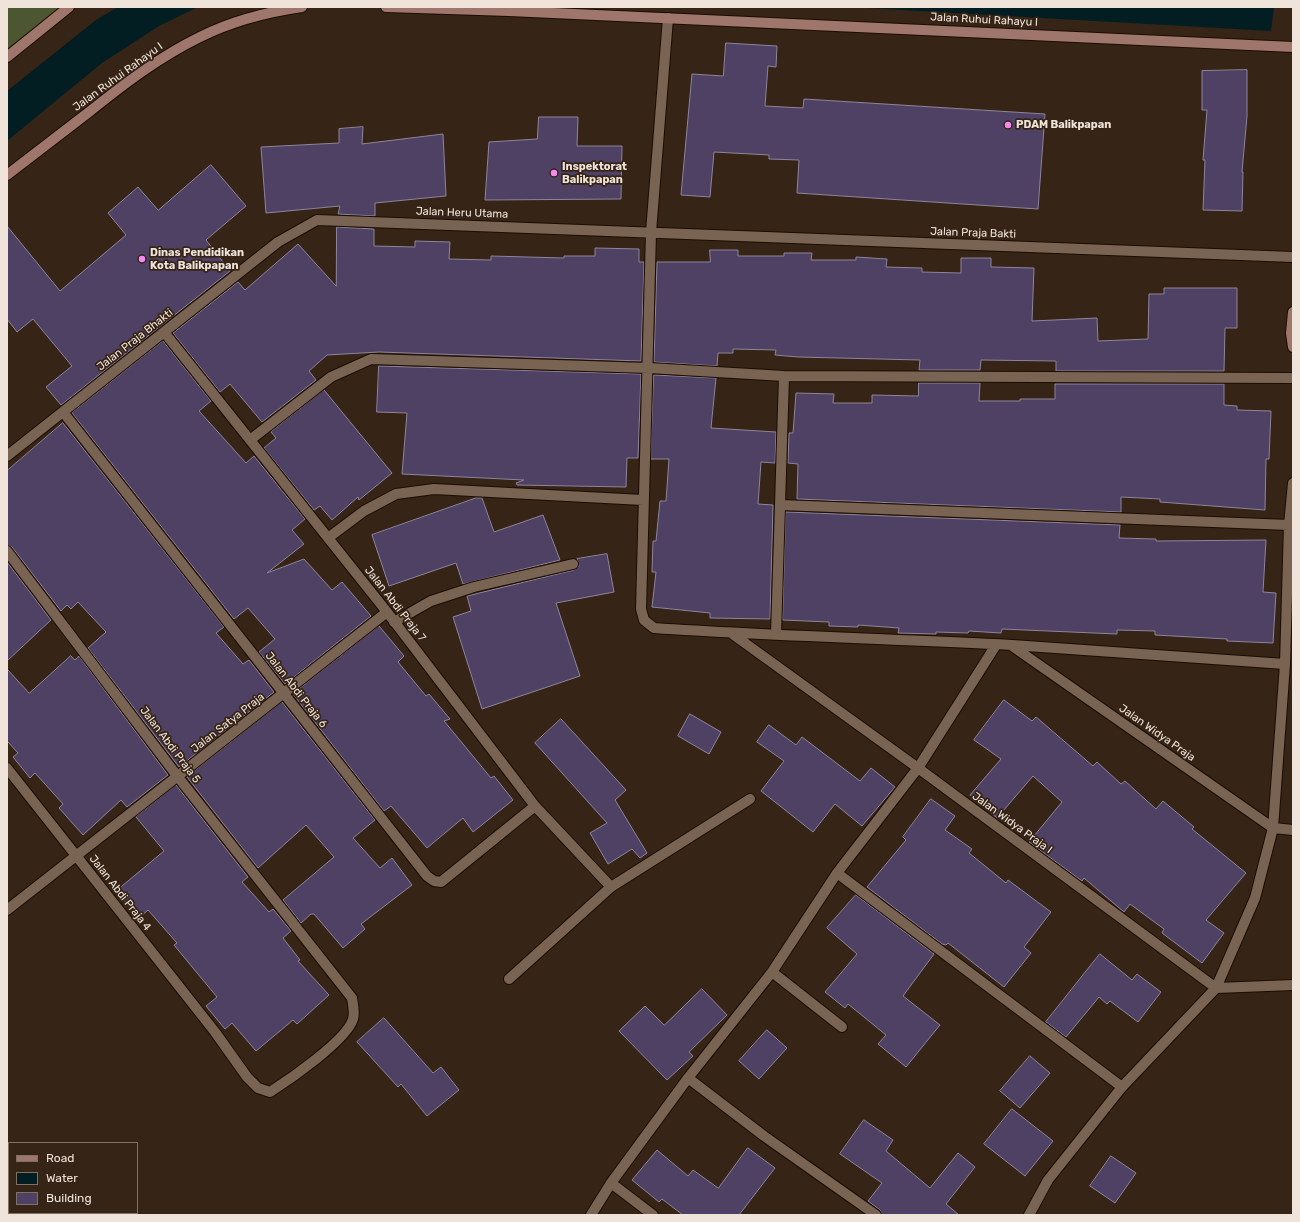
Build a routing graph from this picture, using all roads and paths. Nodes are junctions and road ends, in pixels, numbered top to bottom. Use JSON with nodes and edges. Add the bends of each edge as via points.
{"nodes":[{"id":1,"x":69,"y":7,"type":"edge"},
{"id":2,"x":302,"y":7,"type":"edge"},
{"id":3,"x":386,"y":7,"type":"edge"},
{"id":4,"x":668,"y":18,"type":"junction"},
{"id":5,"x":1293,"y":47,"type":"edge"},
{"id":6,"x":7,"y":57,"type":"edge"},
{"id":7,"x":7,"y":175,"type":"edge"},
{"id":8,"x":651,"y":232,"type":"junction"},
{"id":9,"x":278,"y":242,"type":"joint"},
{"id":10,"x":1293,"y":257,"type":"edge"},
{"id":11,"x":1293,"y":312,"type":"edge"},
{"id":12,"x":164,"y":332,"type":"junction"},
{"id":13,"x":1293,"y":347,"type":"edge"},
{"id":14,"x":648,"y":368,"type":"junction"},
{"id":15,"x":784,"y":376,"type":"junction"},
{"id":16,"x":1293,"y":378,"type":"edge"},
{"id":17,"x":63,"y":412,"type":"junction"},
{"id":18,"x":250,"y":440,"type":"junction"},
{"id":19,"x":7,"y":456,"type":"edge"},
{"id":20,"x":1293,"y":483,"type":"edge"},
{"id":21,"x":643,"y":500,"type":"junction"},
{"id":22,"x":781,"y":505,"type":"junction"},
{"id":23,"x":1289,"y":525,"type":"junction"},
{"id":24,"x":328,"y":538,"type":"junction"},
{"id":25,"x":7,"y":551,"type":"edge"},
{"id":26,"x":573,"y":564,"type":"dead end"},
{"id":27,"x":387,"y":612,"type":"junction"},
{"id":28,"x":394,"y":622,"type":"junction"},
{"id":29,"x":731,"y":633,"type":"junction"},
{"id":30,"x":776,"y":634,"type":"junction"},
{"id":31,"x":996,"y":645,"type":"junction"},
{"id":32,"x":1011,"y":645,"type":"junction"},
{"id":33,"x":1285,"y":664,"type":"junction"},
{"id":34,"x":284,"y":694,"type":"junction"},
{"id":35,"x":7,"y":768,"type":"edge"},
{"id":36,"x":918,"y":768,"type":"junction"},
{"id":37,"x":178,"y":777,"type":"junction"},
{"id":38,"x":750,"y":799,"type":"dead end"},
{"id":39,"x":535,"y":806,"type":"junction"},
{"id":40,"x":1273,"y":828,"type":"junction"},
{"id":41,"x":1293,"y":830,"type":"edge"},
{"id":42,"x":76,"y":856,"type":"junction"},
{"id":43,"x":837,"y":873,"type":"junction"},
{"id":44,"x":611,"y":887,"type":"junction"},
{"id":45,"x":7,"y":910,"type":"edge"},
{"id":46,"x":772,"y":972,"type":"junction"},
{"id":47,"x":509,"y":979,"type":"dead end"},
{"id":48,"x":1293,"y":985,"type":"edge"},
{"id":49,"x":1216,"y":988,"type":"junction"},
{"id":50,"x":842,"y":1027,"type":"dead end"},
{"id":51,"x":215,"y":1032,"type":"joint"},
{"id":52,"x":688,"y":1078,"type":"junction"},
{"id":53,"x":1122,"y":1087,"type":"junction"},
{"id":54,"x":611,"y":1183,"type":"junction"},
{"id":55,"x":591,"y":1215,"type":"edge"},
{"id":56,"x":653,"y":1215,"type":"edge"},
{"id":57,"x":876,"y":1215,"type":"edge"},
{"id":58,"x":1030,"y":1215,"type":"edge"}],
"edges":[{"from":1,"to":6,"type":"street"},
{"from":2,"to":7,"type":"street","name":"Jalan Ruhui Rahayu I","via":[[272,11],[241,21],[201,37],[165,56],[131,79]]},
{"from":3,"to":4,"type":"street","name":"Jalan Ruhui Rahayu I"},
{"from":4,"to":5,"type":"street","name":"Jalan Ruhui Rahayu I"},
{"from":4,"to":8,"type":"street"},
{"from":8,"to":9,"type":"street","name":"Jalan Heru Utama","via":[[317,220]]},
{"from":8,"to":10,"type":"street","name":"Jalan Praja Bakti"},
{"from":8,"to":14,"type":"street"},
{"from":9,"to":12,"type":"street","name":"Jalan Praja Bhakti"},
{"from":11,"to":13,"type":"street"},
{"from":12,"to":17,"type":"street","name":"Jalan Praja Bhakti"},
{"from":12,"to":18,"type":"street","name":"Jalan Abdi Praja 7"},
{"from":14,"to":15,"type":"street"},
{"from":14,"to":18,"type":"street","via":[[370,359],[331,377]]},
{"from":14,"to":21,"type":"street"},
{"from":15,"to":16,"type":"street"},
{"from":15,"to":22,"type":"street"},
{"from":17,"to":19,"type":"street","name":"Jalan Praja Bhakti"},
{"from":17,"to":34,"type":"street","name":"Jalan Abdi Praja 6"},
{"from":18,"to":24,"type":"street","name":"Jalan Abdi Praja 7"},
{"from":20,"to":23,"type":"street"},
{"from":21,"to":24,"type":"street","via":[[434,489],[396,494],[364,511]]},
{"from":21,"to":29,"type":"street","via":[[641,609],[644,620],[654,628]]},
{"from":22,"to":23,"type":"street"},
{"from":22,"to":30,"type":"street"},
{"from":23,"to":33,"type":"street"},
{"from":24,"to":27,"type":"street","name":"Jalan Abdi Praja 7"},
{"from":25,"to":37,"type":"street","name":"Jalan Abdi Praja 5"},
{"from":26,"to":28,"type":"street","via":[[474,587],[431,601]]},
{"from":27,"to":28,"type":"street","name":"Jalan Abdi Praja 7"},
{"from":27,"to":34,"type":"street","name":"Jalan Satya Praja"},
{"from":28,"to":39,"type":"street","name":"Jalan Abdi Praja 7"},
{"from":29,"to":30,"type":"street"},
{"from":29,"to":36,"type":"street","name":"Jalan Widya Praja I"},
{"from":30,"to":31,"type":"street"},
{"from":31,"to":32,"type":"street"},
{"from":31,"to":36,"type":"street"},
{"from":32,"to":33,"type":"street"},
{"from":32,"to":40,"type":"street","name":"Jalan Widya Praja"},
{"from":33,"to":40,"type":"street"},
{"from":34,"to":37,"type":"street","name":"Jalan Satya Praja"},
{"from":34,"to":39,"type":"street","name":"Jalan Abdi Praja 6","via":[[427,876],[434,881],[441,882]]},
{"from":35,"to":42,"type":"street","name":"Jalan Abdi Praja 4"},
{"from":36,"to":43,"type":"street"},
{"from":36,"to":49,"type":"street","name":"Jalan Widya Praja I"},
{"from":37,"to":42,"type":"street","name":"Jalan Satya Praja"},
{"from":37,"to":51,"type":"street","name":"Jalan Abdi Praja 5","via":[[352,998],[354,1009],[353,1020],[337,1039],[292,1079],[270,1092],[258,1088],[247,1078]]},
{"from":38,"to":44,"type":"street"},
{"from":39,"to":44,"type":"street","name":"Jalan Abdi Praja 7"},
{"from":40,"to":41,"type":"street","name":"Jalan Widya Praja"},
{"from":40,"to":49,"type":"street","via":[[1255,898]]},
{"from":42,"to":45,"type":"street","name":"Jalan Satya Praja"},
{"from":42,"to":51,"type":"street","name":"Jalan Abdi Praja 4"},
{"from":43,"to":46,"type":"street"},
{"from":43,"to":53,"type":"street"},
{"from":44,"to":47,"type":"street"},
{"from":46,"to":50,"type":"street"},
{"from":46,"to":52,"type":"street"},
{"from":48,"to":49,"type":"street"},
{"from":49,"to":53,"type":"street"},
{"from":52,"to":54,"type":"street"},
{"from":52,"to":57,"type":"street","via":[[764,1136]]},
{"from":53,"to":58,"type":"street","via":[[1048,1180]]},
{"from":54,"to":55,"type":"street"},
{"from":54,"to":56,"type":"street"}]}
